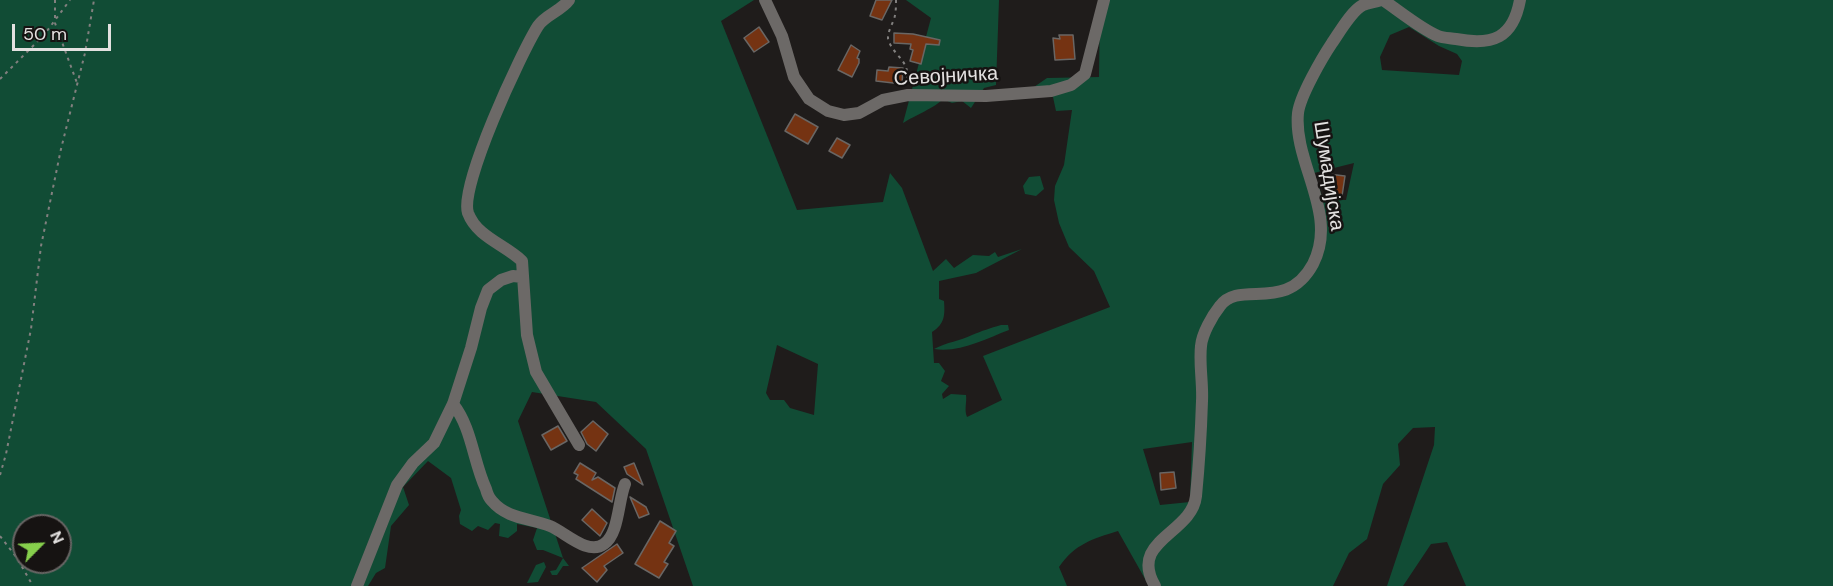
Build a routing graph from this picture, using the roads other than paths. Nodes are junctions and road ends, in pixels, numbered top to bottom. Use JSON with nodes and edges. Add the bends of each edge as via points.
{"nodes":[{"id":1,"x":569,"y":0,"type":"edge"},
{"id":2,"x":765,"y":0,"type":"edge"},
{"id":3,"x":1104,"y":0,"type":"edge"},
{"id":4,"x":1382,"y":0,"type":"edge"},
{"id":5,"x":1520,"y":0,"type":"edge"},
{"id":6,"x":522,"y":277,"type":"junction"},
{"id":7,"x":453,"y":404,"type":"junction"},
{"id":8,"x":579,"y":445,"type":"dead end"},
{"id":9,"x":625,"y":484,"type":"dead end"},
{"id":10,"x":357,"y":586,"type":"edge"},
{"id":11,"x":1155,"y":586,"type":"edge"}],
"edges":[{"from":1,"to":6,"type":"street","via":[[539,24],[506,88],[476,165],[469,195],[467,211],[475,226],[522,261]]},
{"from":2,"to":3,"type":"street","name":"Севојничка","via":[[782,36],[794,77],[809,99],[828,111],[844,115],[908,95],[986,96],[1051,91],[1071,84],[1085,74]]},
{"from":4,"to":5,"type":"street","name":"Шумадијска","via":[[1437,35],[1468,42],[1488,42],[1504,34],[1517,17]]},
{"from":4,"to":11,"type":"street","name":"Шумадијска","via":[[1361,6],[1343,26],[1298,112],[1301,145],[1316,194],[1322,236],[1314,262],[1299,283],[1281,292],[1233,296],[1221,304],[1209,323],[1201,345],[1203,400],[1196,500],[1187,518],[1157,543],[1150,557],[1148,572]]},
{"from":6,"to":7,"type":"street","via":[[501,280],[488,290]]},
{"from":6,"to":8,"type":"street","via":[[527,335],[536,372]]},
{"from":7,"to":9,"type":"street","via":[[462,415],[479,475],[491,501],[510,515],[550,526],[593,548],[604,544],[613,533]]},
{"from":7,"to":10,"type":"street","via":[[434,443],[397,485]]}]}
